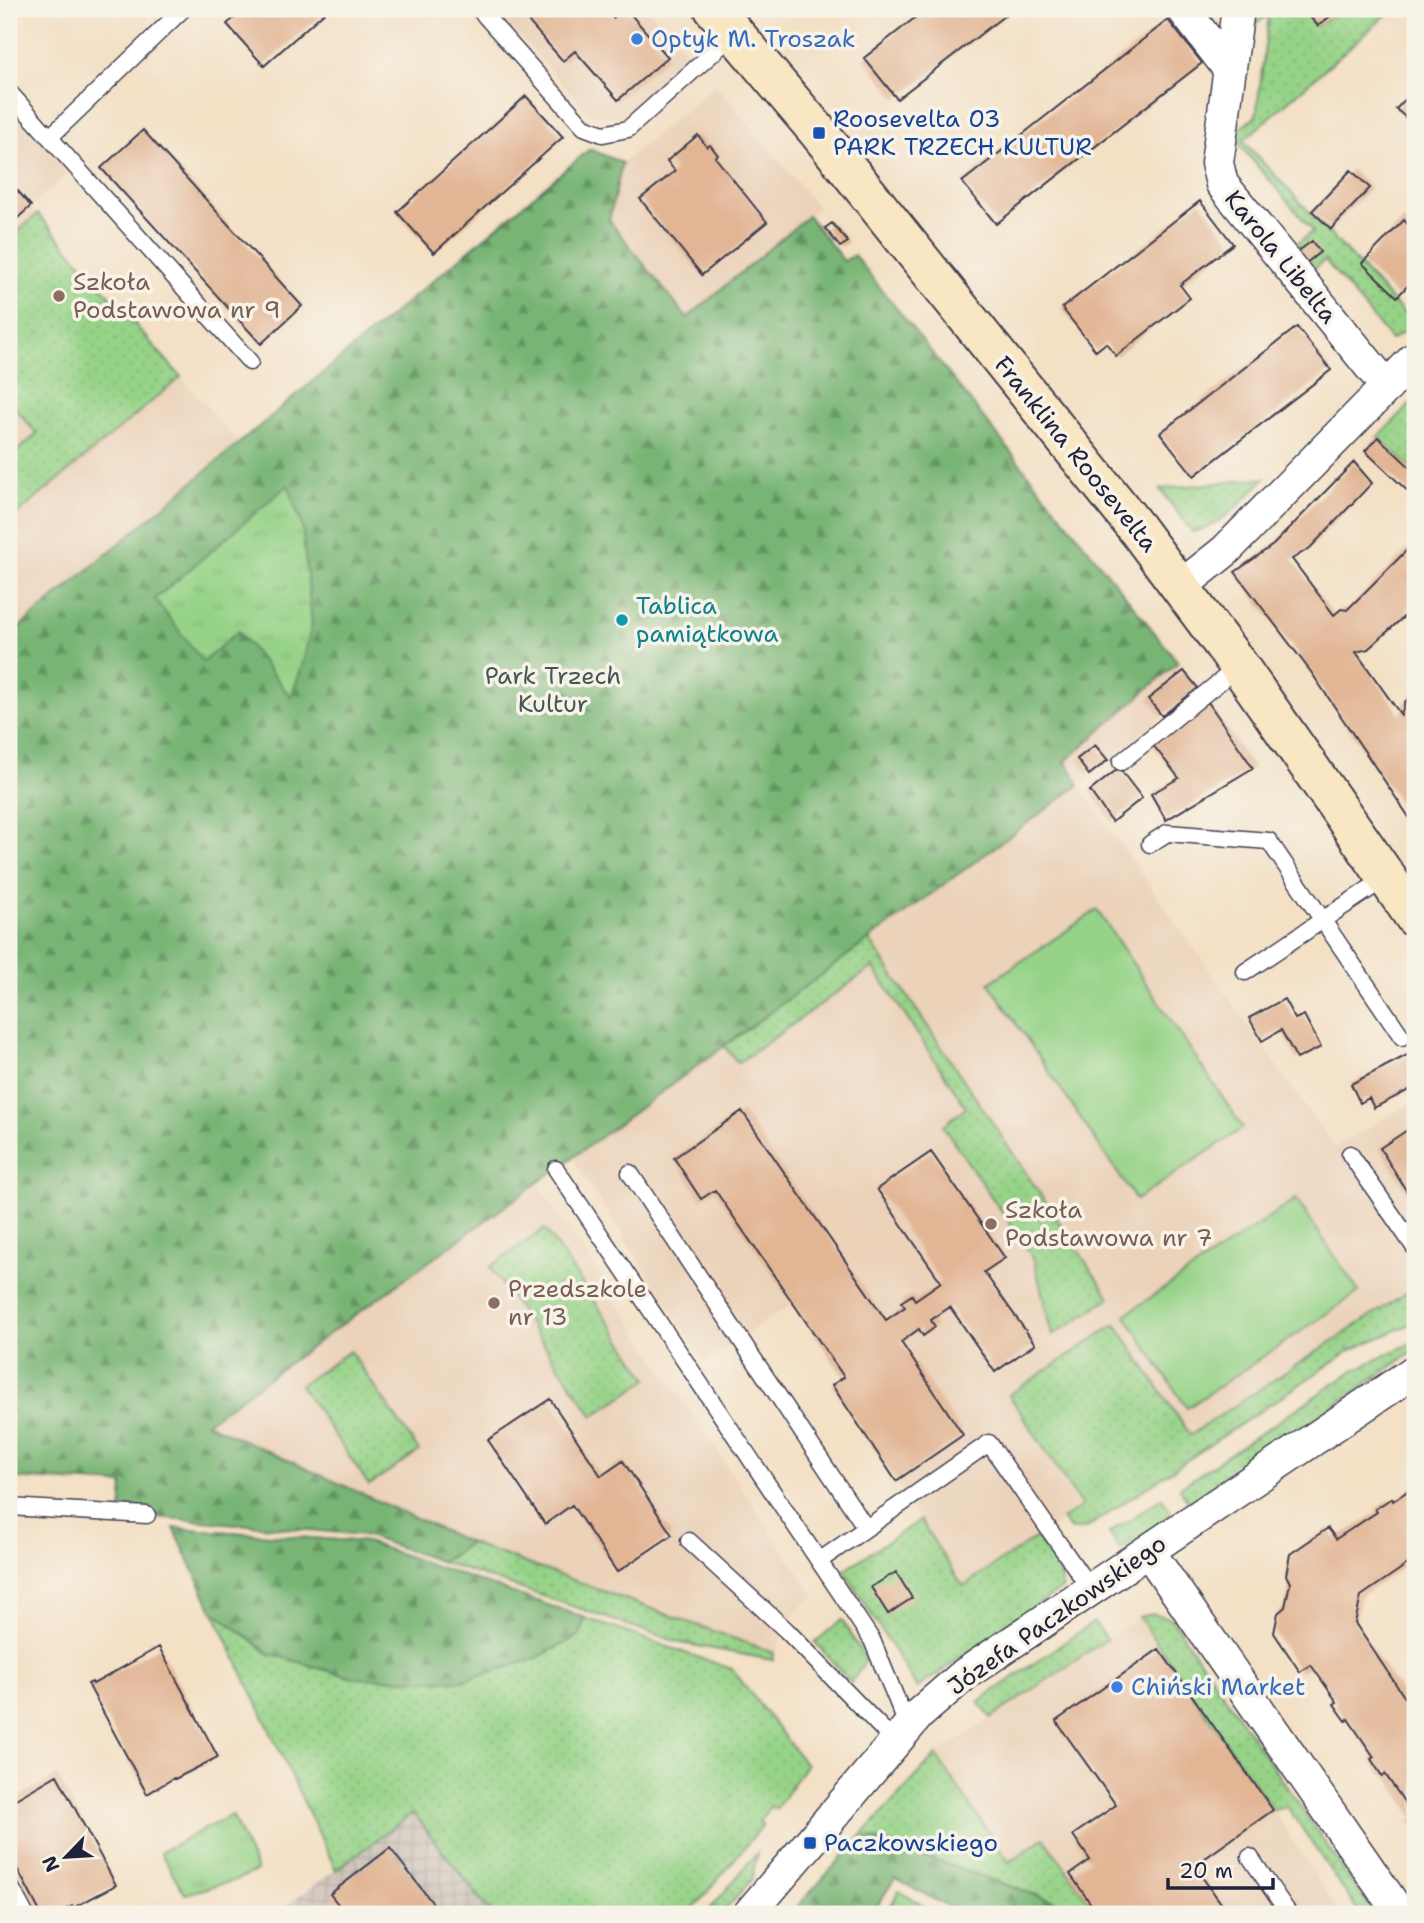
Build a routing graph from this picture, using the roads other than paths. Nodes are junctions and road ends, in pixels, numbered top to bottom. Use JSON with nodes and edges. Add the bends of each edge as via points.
{"nodes":[{"id":1,"x":479,"y":9,"type":"edge"},
{"id":2,"x":1183,"y":9,"type":"edge"},
{"id":3,"x":1238,"y":9,"type":"edge"},
{"id":4,"x":175,"y":12,"type":"edge"},
{"id":5,"x":724,"y":21,"type":"edge"},
{"id":6,"x":1230,"y":69,"type":"junction"},
{"id":7,"x":9,"y":92,"type":"edge"},
{"id":8,"x":50,"y":137,"type":"junction"},
{"id":9,"x":1415,"y":358,"type":"edge"},
{"id":10,"x":250,"y":362,"type":"dead end"},
{"id":11,"x":1387,"y":387,"type":"junction"},
{"id":12,"x":1180,"y":587,"type":"junction"},
{"id":13,"x":1239,"y":666,"type":"junction"},
{"id":14,"x":1121,"y":762,"type":"dead end"},
{"id":15,"x":1150,"y":844,"type":"dead end"},
{"id":16,"x":1387,"y":877,"type":"junction"},
{"id":17,"x":1415,"y":918,"type":"edge"},
{"id":18,"x":1322,"y":920,"type":"junction"},
{"id":19,"x":1245,"y":972,"type":"dead end"},
{"id":20,"x":1402,"y":1037,"type":"dead end"},
{"id":21,"x":1350,"y":1154,"type":"dead end"},
{"id":22,"x":556,"y":1169,"type":"dead end"},
{"id":23,"x":630,"y":1173,"type":"dead end"},
{"id":24,"x":1415,"y":1248,"type":"edge"},
{"id":25,"x":1415,"y":1370,"type":"edge"},
{"id":26,"x":9,"y":1507,"type":"edge"},
{"id":27,"x":146,"y":1515,"type":"dead end"},
{"id":28,"x":866,"y":1528,"type":"junction"},
{"id":29,"x":689,"y":1541,"type":"dead end"},
{"id":30,"x":1149,"y":1552,"type":"junction"},
{"id":31,"x":819,"y":1561,"type":"junction"},
{"id":32,"x":1091,"y":1590,"type":"junction"},
{"id":33,"x":902,"y":1735,"type":"junction"},
{"id":34,"x":1250,"y":1857,"type":"dead end"},
{"id":35,"x":9,"y":1884,"type":"edge"},
{"id":36,"x":24,"y":1914,"type":"edge"},
{"id":37,"x":749,"y":1914,"type":"edge"},
{"id":38,"x":1289,"y":1914,"type":"edge"},
{"id":39,"x":1400,"y":1914,"type":"edge"}],
"edges":[{"from":1,"to":5,"type":"lane","via":[[584,127],[603,134],[628,128]]},
{"from":2,"to":6,"type":"street"},
{"from":3,"to":6,"type":"street","name":"Karola Libelta"},
{"from":4,"to":8,"type":"lane"},
{"from":5,"to":12,"type":"street","name":"Franklina Roosevelta","via":[[845,165]]},
{"from":6,"to":11,"type":"street","name":"Karola Libelta","via":[[1217,163],[1222,184]]},
{"from":7,"to":8,"type":"lane"},
{"from":8,"to":10,"type":"lane"},
{"from":9,"to":11,"type":"street"},
{"from":11,"to":12,"type":"street","via":[[1241,535]]},
{"from":12,"to":13,"type":"street","name":"Franklina Roosevelta"},
{"from":13,"to":14,"type":"lane"},
{"from":13,"to":16,"type":"street","name":"Franklina Roosevelta"},
{"from":15,"to":18,"type":"lane","via":[[1167,833],[1269,841]]},
{"from":16,"to":17,"type":"street","name":"Franklina Roosevelta"},
{"from":16,"to":18,"type":"lane"},
{"from":18,"to":19,"type":"lane"},
{"from":18,"to":20,"type":"lane"},
{"from":21,"to":24,"type":"lane"},
{"from":22,"to":31,"type":"lane"},
{"from":23,"to":28,"type":"lane"},
{"from":25,"to":30,"type":"street","name":"Józefa Paczkowskiego"},
{"from":26,"to":27,"type":"lane"},
{"from":28,"to":31,"type":"lane"},
{"from":28,"to":32,"type":"lane","via":[[989,1443]]},
{"from":29,"to":33,"type":"lane"},
{"from":30,"to":32,"type":"street","name":"Józefa Paczkowskiego"},
{"from":30,"to":39,"type":"street"},
{"from":31,"to":33,"type":"lane","via":[[872,1640]]},
{"from":32,"to":33,"type":"street","name":"Józefa Paczkowskiego","via":[[965,1674]]},
{"from":33,"to":37,"type":"street","name":"Józefa Paczkowskiego"},
{"from":34,"to":38,"type":"lane"},
{"from":35,"to":36,"type":"lane"}]}
